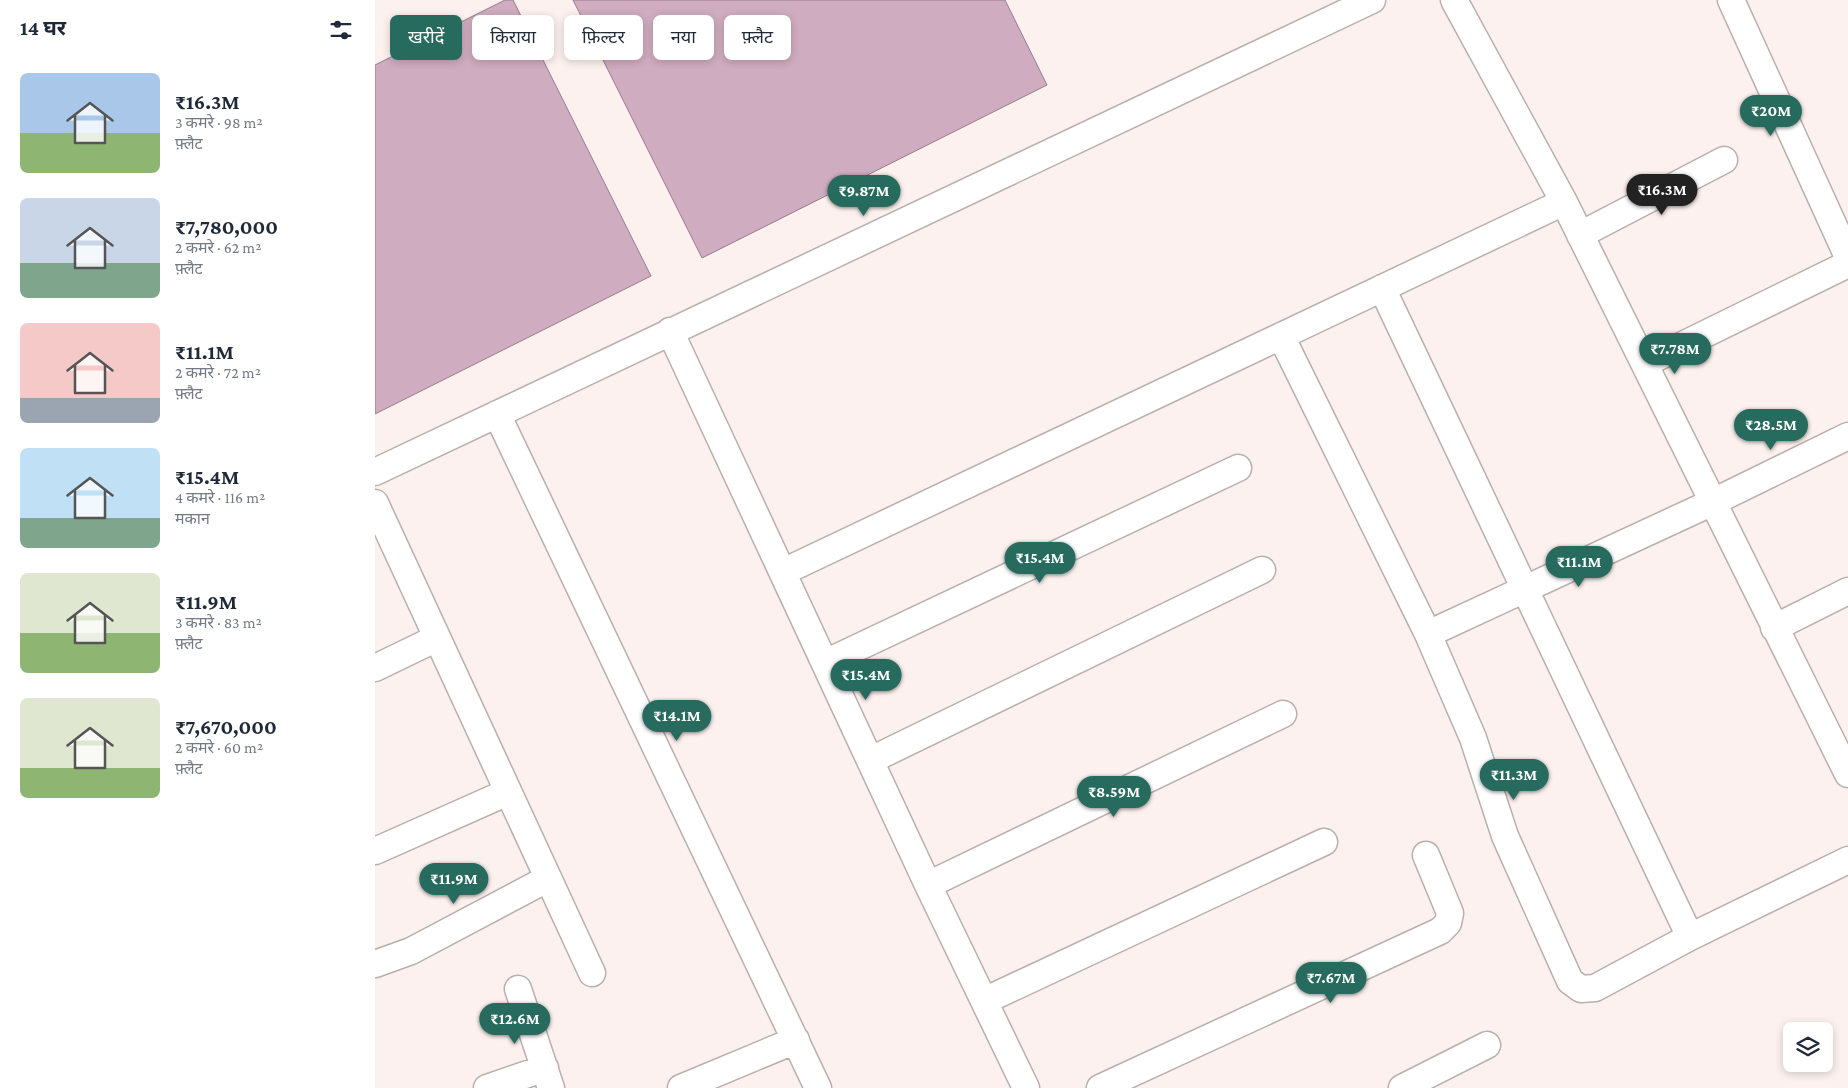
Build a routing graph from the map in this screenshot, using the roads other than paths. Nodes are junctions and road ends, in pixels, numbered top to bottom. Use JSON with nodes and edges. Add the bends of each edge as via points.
{"nodes":[{"id":1,"x":1372,"y":0,"type":"edge"},
{"id":2,"x":1454,"y":0,"type":"edge"},
{"id":3,"x":1731,"y":0,"type":"edge"},
{"id":4,"x":1725,"y":160,"type":"dead end"},
{"id":5,"x":1564,"y":202,"type":"junction"},
{"id":6,"x":1580,"y":234,"type":"junction"},
{"id":7,"x":1848,"y":257,"type":"edge"},
{"id":8,"x":1848,"y":264,"type":"edge"},
{"id":9,"x":1382,"y":288,"type":"junction"},
{"id":10,"x":670,"y":331,"type":"junction"},
{"id":11,"x":1281,"y":336,"type":"junction"},
{"id":12,"x":1646,"y":364,"type":"junction"},
{"id":13,"x":497,"y":414,"type":"junction"},
{"id":14,"x":1848,"y":436,"type":"edge"},
{"id":15,"x":1238,"y":468,"type":"dead end"},
{"id":16,"x":375,"y":472,"type":"edge"},
{"id":17,"x":1713,"y":502,"type":"junction"},
{"id":18,"x":375,"y":503,"type":"edge"},
{"id":19,"x":1261,"y":570,"type":"dead end"},
{"id":20,"x":783,"y":572,"type":"junction"},
{"id":21,"x":1525,"y":590,"type":"junction"},
{"id":22,"x":1848,"y":591,"type":"edge"},
{"id":23,"x":1774,"y":628,"type":"junction"},
{"id":24,"x":1428,"y":634,"type":"junction"},
{"id":25,"x":437,"y":638,"type":"junction"},
{"id":26,"x":825,"y":663,"type":"junction"},
{"id":27,"x":375,"y":668,"type":"edge"},
{"id":28,"x":1283,"y":714,"type":"dead end"},
{"id":29,"x":1845,"y":759,"type":"edge"},
{"id":30,"x":871,"y":760,"type":"junction"},
{"id":31,"x":508,"y":792,"type":"junction"},
{"id":32,"x":1324,"y":842,"type":"dead end"},
{"id":33,"x":375,"y":851,"type":"edge"},
{"id":34,"x":1426,"y":855,"type":"dead end"},
{"id":35,"x":1848,"y":860,"type":"edge"},
{"id":36,"x":547,"y":879,"type":"junction"},
{"id":37,"x":928,"y":886,"type":"junction"},
{"id":38,"x":1690,"y":937,"type":"junction"},
{"id":39,"x":375,"y":964,"type":"edge"},
{"id":40,"x":591,"y":973,"type":"dead end"},
{"id":41,"x":518,"y":989,"type":"dead end"},
{"id":42,"x":984,"y":1002,"type":"junction"},
{"id":43,"x":796,"y":1040,"type":"junction"},
{"id":44,"x":1487,"y":1044,"type":"dead end"},
{"id":45,"x":548,"y":1078,"type":"edge"},
{"id":46,"x":487,"y":1088,"type":"edge"},
{"id":47,"x":681,"y":1088,"type":"edge"},
{"id":48,"x":819,"y":1088,"type":"edge"},
{"id":49,"x":1026,"y":1088,"type":"edge"},
{"id":50,"x":1101,"y":1088,"type":"edge"},
{"id":51,"x":1402,"y":1088,"type":"edge"}],
"edges":[{"from":1,"to":10,"type":"street"},
{"from":2,"to":5,"type":"street"},
{"from":3,"to":7,"type":"street"},
{"from":4,"to":6,"type":"street"},
{"from":5,"to":6,"type":"street"},
{"from":5,"to":9,"type":"street"},
{"from":6,"to":12,"type":"street"},
{"from":8,"to":12,"type":"street"},
{"from":9,"to":11,"type":"street"},
{"from":9,"to":21,"type":"street"},
{"from":10,"to":13,"type":"street"},
{"from":10,"to":20,"type":"street"},
{"from":11,"to":20,"type":"street"},
{"from":11,"to":24,"type":"street"},
{"from":12,"to":17,"type":"street"},
{"from":13,"to":16,"type":"street"},
{"from":13,"to":43,"type":"street"},
{"from":14,"to":17,"type":"street"},
{"from":15,"to":26,"type":"street"},
{"from":17,"to":21,"type":"street"},
{"from":17,"to":23,"type":"street"},
{"from":18,"to":25,"type":"street"},
{"from":19,"to":30,"type":"street"},
{"from":20,"to":26,"type":"street"},
{"from":21,"to":24,"type":"street"},
{"from":21,"to":38,"type":"street"},
{"from":22,"to":23,"type":"street"},
{"from":23,"to":29,"type":"street"},
{"from":24,"to":38,"type":"street","via":[[1473,738],[1505,836],[1570,980],[1581,989],[1595,988]]},
{"from":25,"to":27,"type":"street"},
{"from":25,"to":31,"type":"street"},
{"from":26,"to":30,"type":"street"},
{"from":28,"to":37,"type":"street"},
{"from":30,"to":37,"type":"street"},
{"from":31,"to":33,"type":"street"},
{"from":31,"to":36,"type":"street"},
{"from":32,"to":42,"type":"street"},
{"from":34,"to":50,"type":"street","via":[[1449,913],[1448,923],[1440,931]]},
{"from":35,"to":38,"type":"street"},
{"from":36,"to":39,"type":"street","via":[[411,951]]},
{"from":36,"to":40,"type":"street"},
{"from":37,"to":42,"type":"street"},
{"from":41,"to":45,"type":"street"},
{"from":42,"to":49,"type":"street"},
{"from":43,"to":47,"type":"street"},
{"from":43,"to":48,"type":"street"},
{"from":44,"to":51,"type":"street"},
{"from":45,"to":46,"type":"street"}]}
